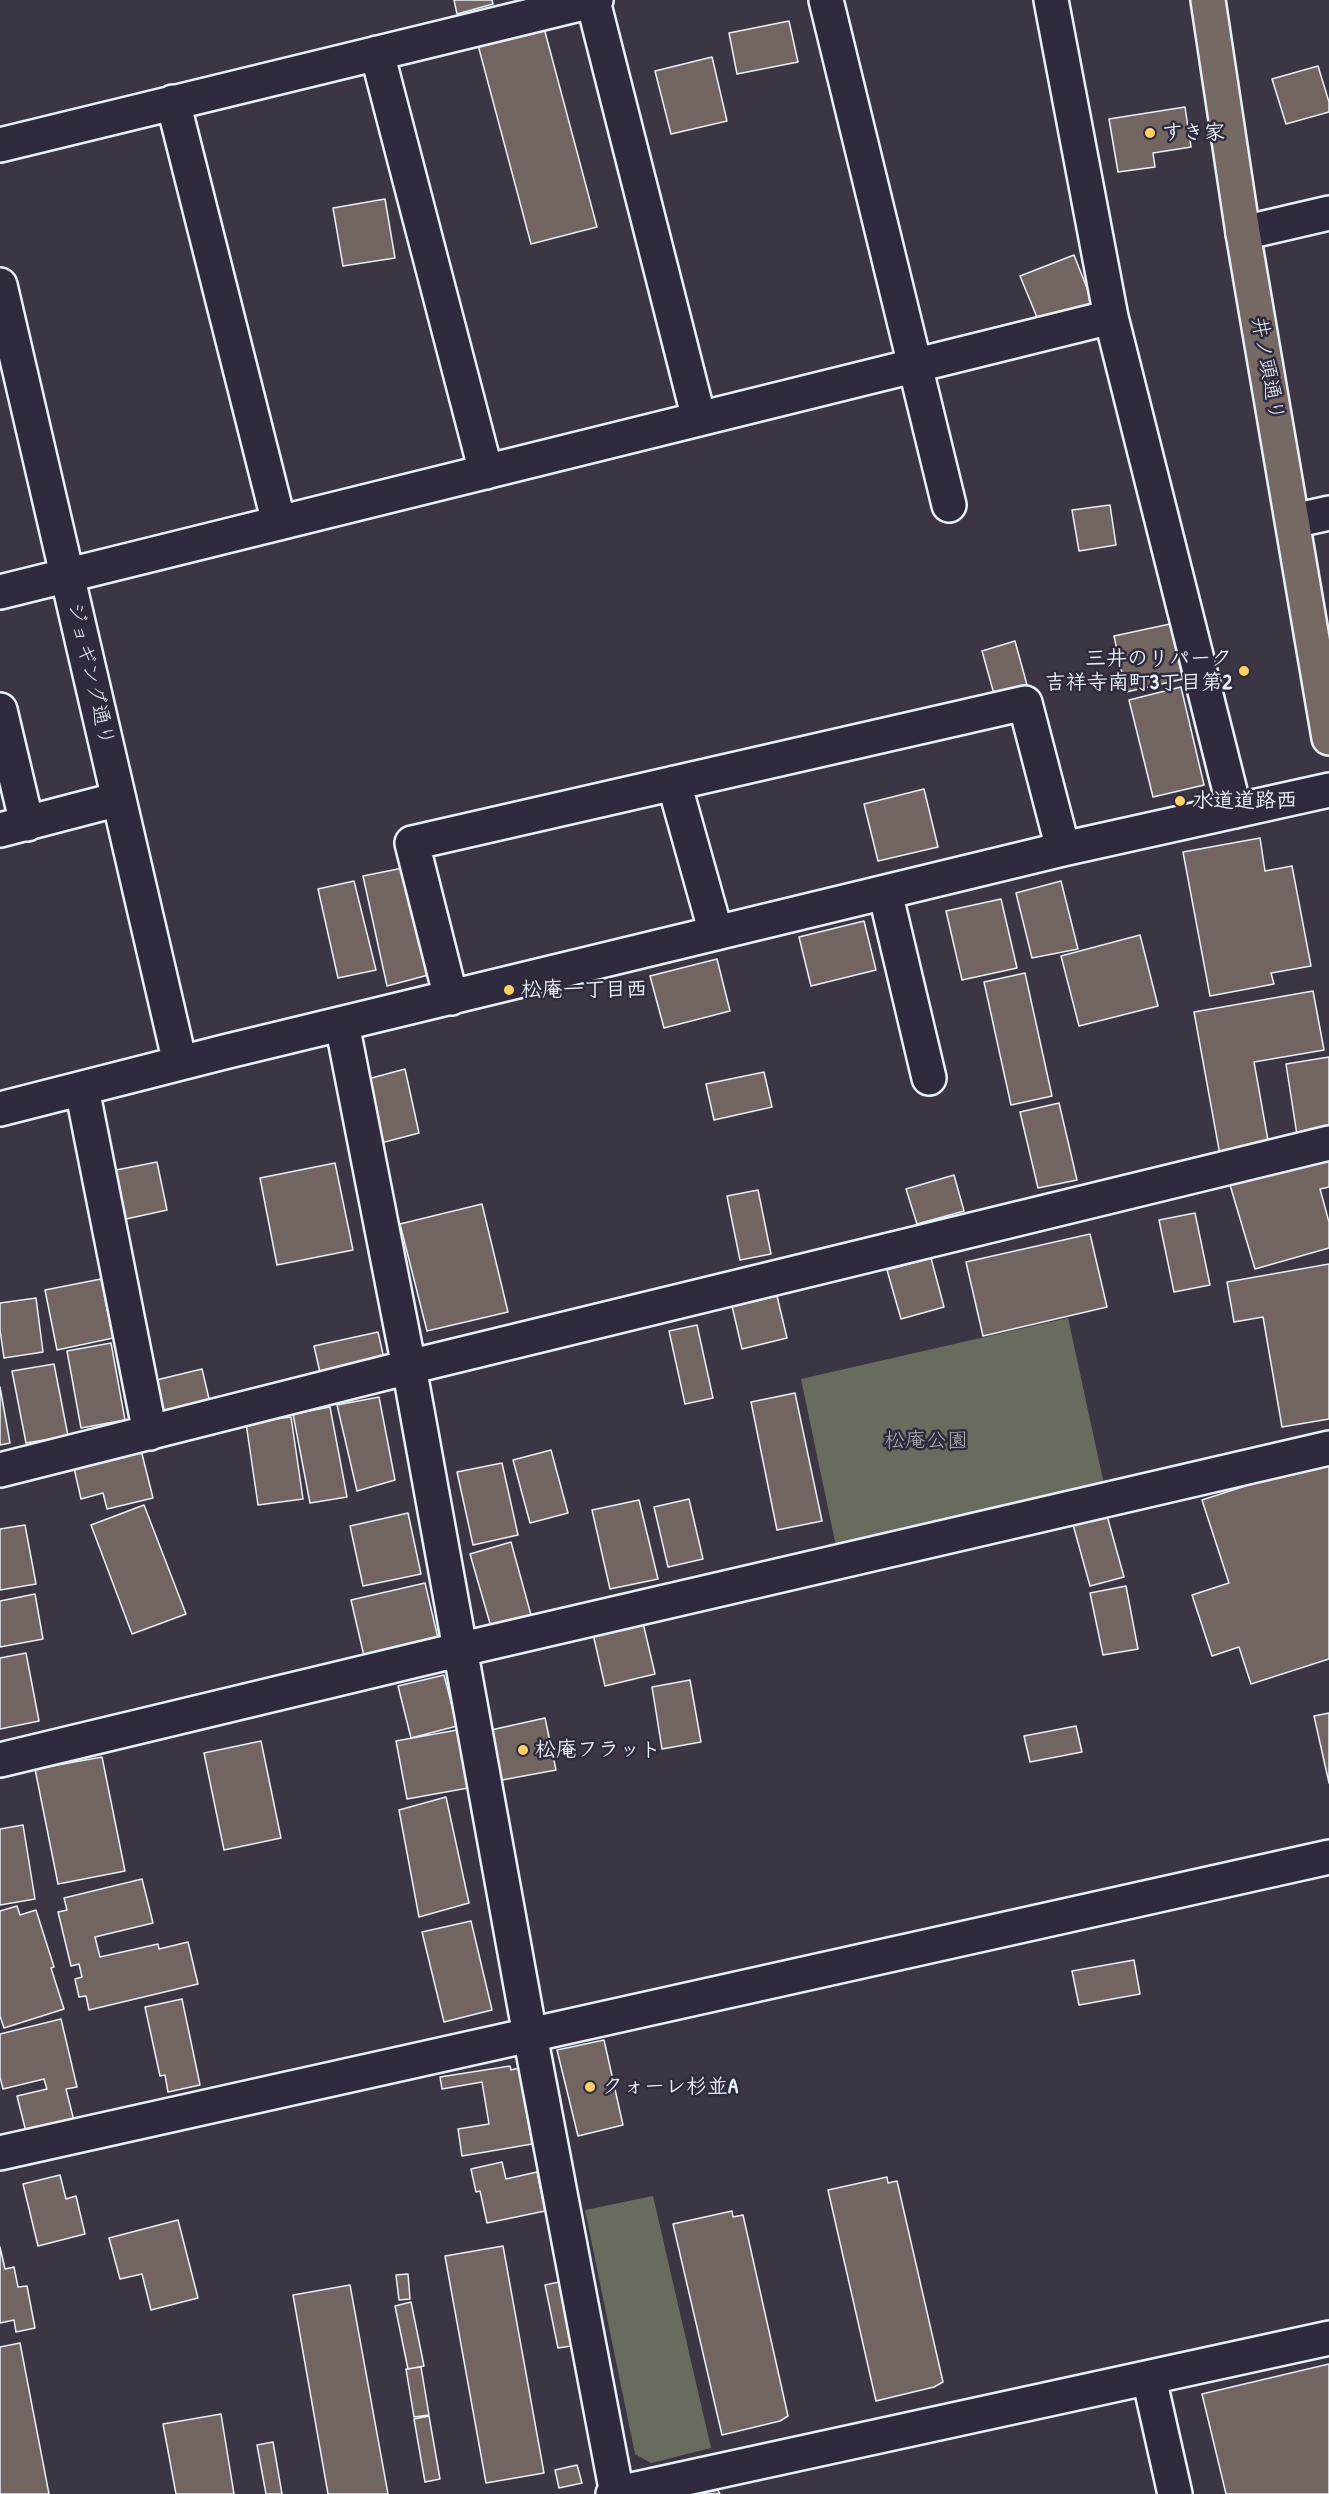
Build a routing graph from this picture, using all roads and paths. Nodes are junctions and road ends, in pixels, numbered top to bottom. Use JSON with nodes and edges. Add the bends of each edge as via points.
{"nodes":[{"id":1,"x":595,"y":0,"type":"edge"},
{"id":2,"x":826,"y":0,"type":"edge"},
{"id":3,"x":1051,"y":0,"type":"edge"},
{"id":4,"x":1208,"y":0,"type":"edge"},
{"id":5,"x":377,"y":53,"type":"junction"},
{"id":6,"x":173,"y":102,"type":"junction"},
{"id":7,"x":0,"y":144,"type":"edge"},
{"id":8,"x":1329,"y":213,"type":"edge"},
{"id":9,"x":1243,"y":233,"type":"junction"},
{"id":10,"x":0,"y":285,"type":"edge"},
{"id":11,"x":1111,"y":317,"type":"junction"},
{"id":12,"x":914,"y":366,"type":"junction"},
{"id":13,"x":699,"y":419,"type":"junction"},
{"id":14,"x":486,"y":472,"type":"junction"},
{"id":15,"x":949,"y":505,"type":"dead end"},
{"id":16,"x":1329,"y":513,"type":"edge"},
{"id":17,"x":1293,"y":521,"type":"junction"},
{"id":18,"x":279,"y":523,"type":"junction"},
{"id":19,"x":67,"y":575,"type":"junction"},
{"id":20,"x":0,"y":592,"type":"edge"},
{"id":21,"x":0,"y":710,"type":"edge"},
{"id":22,"x":1329,"y":738,"type":"edge"},
{"id":23,"x":674,"y":783,"type":"junction"},
{"id":24,"x":1329,"y":790,"type":"edge"},
{"id":25,"x":119,"y":799,"type":"junction"},
{"id":26,"x":1235,"y":811,"type":"junction"},
{"id":27,"x":13,"y":827,"type":"edge"},
{"id":28,"x":1063,"y":849,"type":"junction"},
{"id":29,"x":885,"y":892,"type":"junction"},
{"id":30,"x":716,"y":933,"type":"junction"},
{"id":31,"x":451,"y":998,"type":"junction"},
{"id":32,"x":342,"y":1024,"type":"junction"},
{"id":33,"x":180,"y":1063,"type":"junction"},
{"id":34,"x":929,"y":1078,"type":"dead end"},
{"id":35,"x":81,"y":1089,"type":"junction"},
{"id":36,"x":0,"y":1109,"type":"edge"},
{"id":37,"x":1329,"y":1143,"type":"edge"},
{"id":38,"x":409,"y":1367,"type":"junction"},
{"id":39,"x":150,"y":1433,"type":"junction"},
{"id":40,"x":1329,"y":1448,"type":"edge"},
{"id":41,"x":0,"y":1470,"type":"edge"},
{"id":42,"x":458,"y":1650,"type":"junction"},
{"id":43,"x":0,"y":1760,"type":"edge"},
{"id":44,"x":1329,"y":1857,"type":"edge"},
{"id":45,"x":530,"y":2035,"type":"junction"},
{"id":46,"x":0,"y":2154,"type":"edge"},
{"id":47,"x":1329,"y":2338,"type":"edge"},
{"id":48,"x":1149,"y":2378,"type":"junction"},
{"id":49,"x":737,"y":2481,"type":"edge"},
{"id":50,"x":616,"y":2494,"type":"edge"},
{"id":51,"x":1175,"y":2494,"type":"edge"}],
"edges":[{"from":1,"to":5,"type":"street"},
{"from":1,"to":13,"type":"street"},
{"from":2,"to":12,"type":"street"},
{"from":3,"to":11,"type":"street"},
{"from":4,"to":9,"type":"main road","name":"井ノ頭通り"},
{"from":5,"to":6,"type":"street"},
{"from":5,"to":14,"type":"street"},
{"from":6,"to":7,"type":"street"},
{"from":6,"to":18,"type":"street"},
{"from":8,"to":9,"type":"street"},
{"from":9,"to":17,"type":"main road","name":"井ノ頭通り"},
{"from":10,"to":19,"type":"street","name":"ジョギング通り"},
{"from":11,"to":12,"type":"street"},
{"from":11,"to":26,"type":"street"},
{"from":12,"to":13,"type":"street"},
{"from":12,"to":15,"type":"street"},
{"from":13,"to":14,"type":"street"},
{"from":14,"to":18,"type":"street"},
{"from":16,"to":17,"type":"street"},
{"from":17,"to":22,"type":"main road","name":"井ノ頭通り"},
{"from":18,"to":19,"type":"street"},
{"from":19,"to":20,"type":"street"},
{"from":19,"to":25,"type":"street","name":"ジョギング通り"},
{"from":21,"to":27,"type":"street"},
{"from":23,"to":28,"type":"street","via":[[1025,703]]},
{"from":23,"to":30,"type":"street"},
{"from":23,"to":31,"type":"street","via":[[412,843]]},
{"from":24,"to":26,"type":"street"},
{"from":25,"to":27,"type":"street"},
{"from":25,"to":33,"type":"street","name":"ジョギング通り"},
{"from":26,"to":28,"type":"street"},
{"from":28,"to":29,"type":"street"},
{"from":29,"to":30,"type":"street"},
{"from":29,"to":34,"type":"street"},
{"from":30,"to":31,"type":"street"},
{"from":31,"to":32,"type":"street"},
{"from":32,"to":33,"type":"street"},
{"from":32,"to":38,"type":"street"},
{"from":33,"to":35,"type":"street"},
{"from":35,"to":36,"type":"street"},
{"from":35,"to":39,"type":"street"},
{"from":37,"to":38,"type":"street"},
{"from":38,"to":39,"type":"street"},
{"from":38,"to":42,"type":"street"},
{"from":39,"to":41,"type":"street"},
{"from":40,"to":42,"type":"street"},
{"from":42,"to":43,"type":"street"},
{"from":42,"to":45,"type":"street"},
{"from":44,"to":45,"type":"street"},
{"from":45,"to":46,"type":"street"},
{"from":45,"to":50,"type":"street"},
{"from":47,"to":48,"type":"street"},
{"from":48,"to":49,"type":"street"},
{"from":48,"to":51,"type":"street"},
{"from":49,"to":50,"type":"street"}]}
